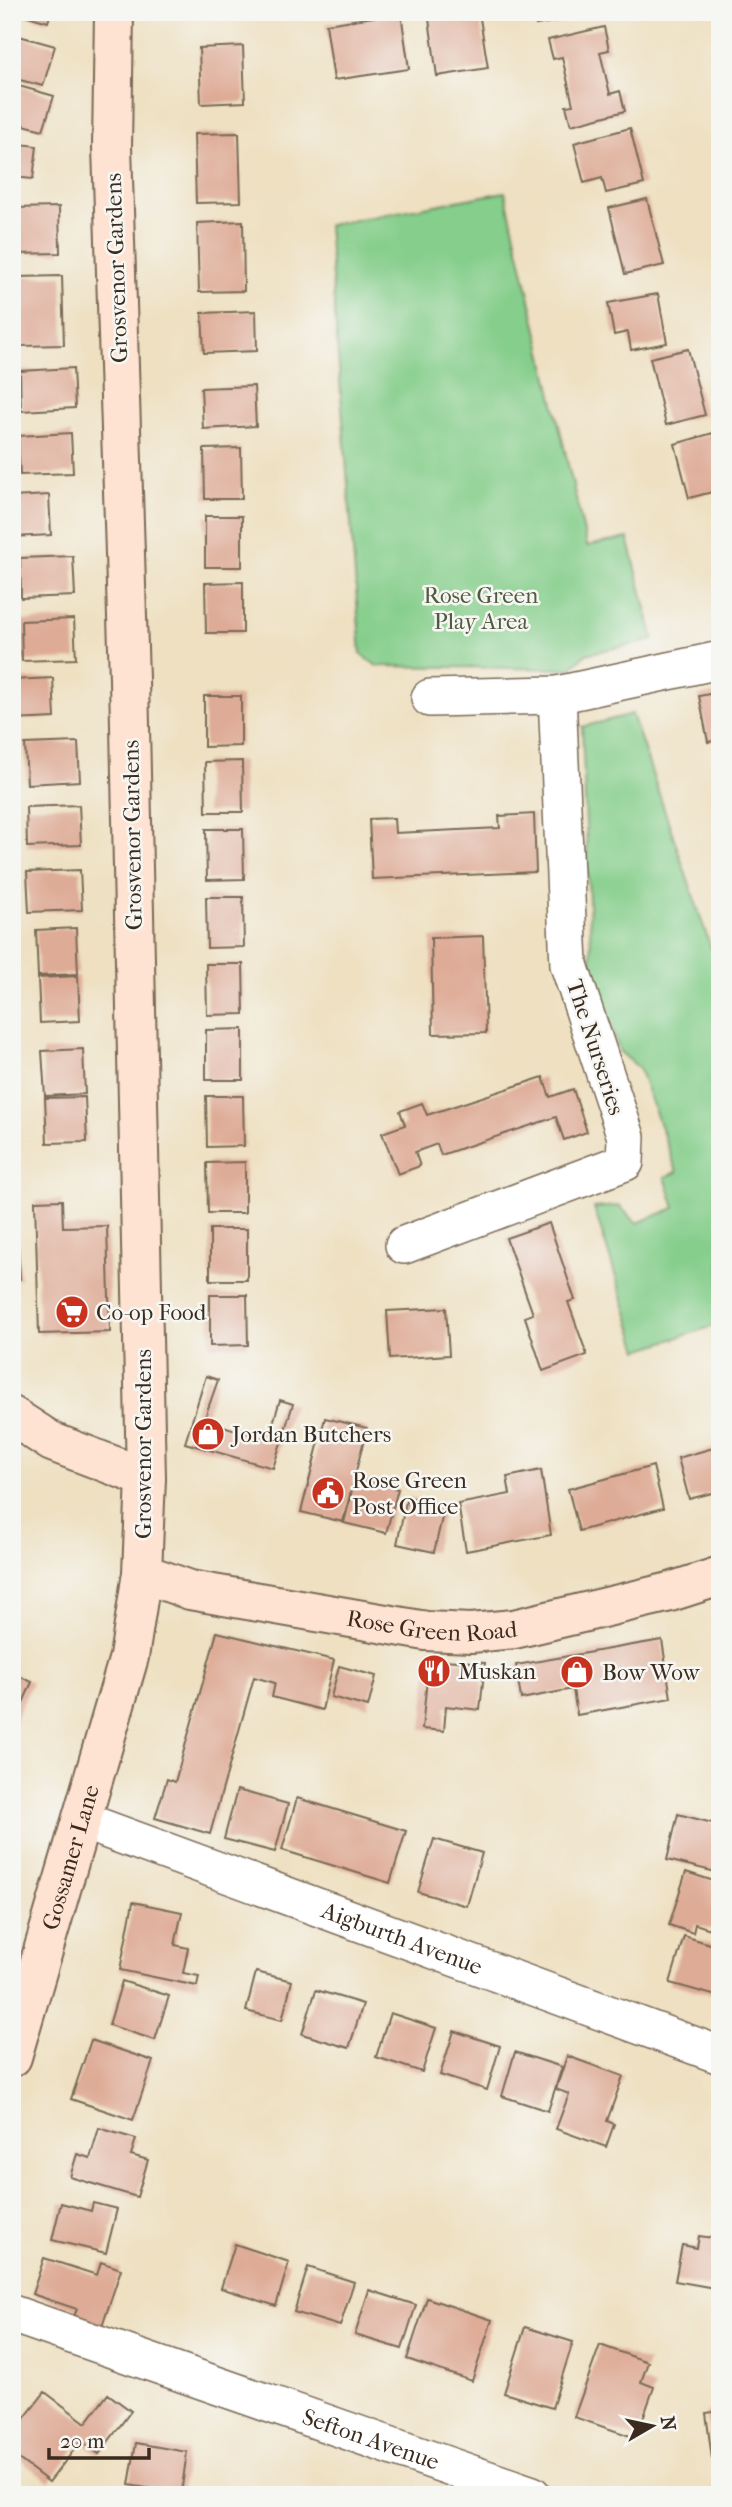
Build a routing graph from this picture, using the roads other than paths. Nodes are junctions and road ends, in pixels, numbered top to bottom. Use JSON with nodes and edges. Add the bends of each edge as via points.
{"nodes":[{"id":1,"x":114,"y":12,"type":"edge"},
{"id":2,"x":720,"y":660,"type":"edge"},
{"id":3,"x":557,"y":695,"type":"junction"},
{"id":4,"x":430,"y":698,"type":"dead end"},
{"id":5,"x":404,"y":1245,"type":"dead end"},
{"id":6,"x":12,"y":1416,"type":"edge"},
{"id":7,"x":146,"y":1478,"type":"junction"},
{"id":8,"x":142,"y":1573,"type":"junction"},
{"id":9,"x":720,"y":1576,"type":"edge"},
{"id":10,"x":129,"y":1657,"type":"joint"},
{"id":11,"x":83,"y":1821,"type":"junction"},
{"id":12,"x":720,"y":2055,"type":"edge"},
{"id":13,"x":12,"y":2057,"type":"edge"},
{"id":14,"x":12,"y":2314,"type":"edge"},
{"id":15,"x":532,"y":2495,"type":"edge"}],
"edges":[{"from":1,"to":7,"type":"street","name":"Grosvenor Gardens","via":[[111,147],[129,665]]},
{"from":2,"to":3,"type":"street"},
{"from":3,"to":4,"type":"street"},
{"from":3,"to":5,"type":"street","name":"The Nurseries","via":[[569,965],[626,1137],[625,1162]]},
{"from":6,"to":7,"type":"street","via":[[52,1442]]},
{"from":7,"to":8,"type":"street","name":"Grosvenor Gardens"},
{"from":8,"to":9,"type":"street","name":"Rose Green Road","via":[[190,1590],[426,1631],[471,1633],[514,1629]]},
{"from":8,"to":10,"type":"street","name":"Grosvenor Gardens"},
{"from":10,"to":11,"type":"street","name":"Gossamer Lane"},
{"from":11,"to":12,"type":"street","name":"Aigburth Avenue"},
{"from":11,"to":13,"type":"street","name":"Gossamer Lane"},
{"from":14,"to":15,"type":"street","name":"Sefton Avenue"}]}
